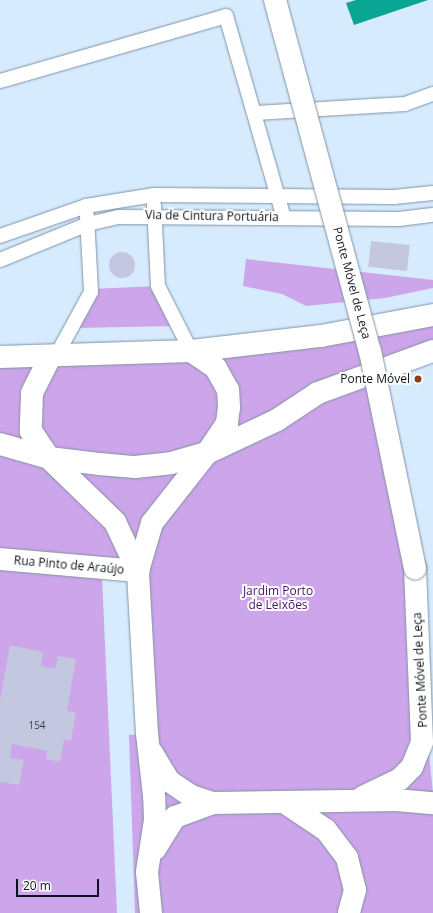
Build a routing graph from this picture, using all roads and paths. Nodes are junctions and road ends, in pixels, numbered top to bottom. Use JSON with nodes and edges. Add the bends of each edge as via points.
{"nodes":[{"id":1,"x":275,"y":0,"type":"edge"},
{"id":2,"x":0,"y":81,"type":"edge"},
{"id":3,"x":433,"y":94,"type":"edge"},
{"id":4,"x":256,"y":113,"type":"junction"},
{"id":5,"x":433,"y":193,"type":"edge"},
{"id":6,"x":278,"y":194,"type":"junction"},
{"id":7,"x":154,"y":195,"type":"junction"},
{"id":8,"x":86,"y":206,"type":"junction"},
{"id":9,"x":155,"y":214,"type":"junction"},
{"id":10,"x":433,"y":215,"type":"edge"},
{"id":11,"x":284,"y":218,"type":"junction"},
{"id":12,"x":88,"y":224,"type":"junction"},
{"id":13,"x":0,"y":236,"type":"edge"},
{"id":14,"x":0,"y":260,"type":"edge"},
{"id":15,"x":433,"y":315,"type":"edge"},
{"id":16,"x":191,"y":351,"type":"junction"},
{"id":17,"x":433,"y":351,"type":"edge"},
{"id":18,"x":53,"y":356,"type":"junction"},
{"id":19,"x":0,"y":357,"type":"edge"},
{"id":20,"x":0,"y":444,"type":"edge"},
{"id":21,"x":207,"y":453,"type":"junction"},
{"id":22,"x":48,"y":458,"type":"junction"},
{"id":23,"x":0,"y":559,"type":"edge"},
{"id":24,"x":415,"y":568,"type":"junction"},
{"id":25,"x":138,"y":571,"type":"junction"},
{"id":26,"x":433,"y":684,"type":"edge"},
{"id":27,"x":146,"y":734,"type":"junction"},
{"id":28,"x":282,"y":801,"type":"junction"},
{"id":29,"x":347,"y":801,"type":"junction"},
{"id":30,"x":223,"y":802,"type":"junction"},
{"id":31,"x":433,"y":803,"type":"edge"},
{"id":32,"x":147,"y":872,"type":"junction"},
{"id":33,"x":152,"y":912,"type":"edge"},
{"id":34,"x":349,"y":913,"type":"edge"}],
"edges":[{"from":1,"to":24,"type":"main road","name":"Ponte Móvel de Leça","bridge":true,"via":[[370,351]]},
{"from":2,"to":4,"type":"lane","via":[[226,16]]},
{"from":3,"to":4,"type":"lane","via":[[405,104]]},
{"from":4,"to":6,"type":"lane"},
{"from":5,"to":6,"type":"lane","name":"Via de Cintura Portuária","via":[[394,197]]},
{"from":6,"to":7,"type":"lane","name":"Via de Cintura Portuária"},
{"from":6,"to":11,"type":"lane"},
{"from":7,"to":8,"type":"lane","name":"Via de Cintura Portuária"},
{"from":7,"to":9,"type":"lane"},
{"from":8,"to":12,"type":"lane"},
{"from":8,"to":13,"type":"lane","name":"Via de Cintura Portuária"},
{"from":9,"to":11,"type":"lane","name":"Via de Cintura Portuária"},
{"from":9,"to":12,"type":"lane","name":"Via de Cintura Portuária","via":[[119,216]]},
{"from":9,"to":16,"type":"lane","via":[[158,286]]},
{"from":10,"to":11,"type":"lane","name":"Via de Cintura Portuária","via":[[399,219]]},
{"from":12,"to":14,"type":"lane","name":"Via de Cintura Portuária"},
{"from":12,"to":18,"type":"lane","via":[[91,292]]},
{"from":15,"to":16,"type":"main road","via":[[321,336]]},
{"from":16,"to":18,"type":"main road"},
{"from":16,"to":21,"type":"main road","via":[[216,368],[228,390],[226,422]]},
{"from":17,"to":21,"type":"main road","via":[[318,393],[277,420]]},
{"from":18,"to":19,"type":"main road"},
{"from":18,"to":22,"type":"main road","via":[[32,393],[30,410],[31,431]]},
{"from":20,"to":22,"type":"main road"},
{"from":21,"to":22,"type":"main road","via":[[135,467]]},
{"from":21,"to":25,"type":"main road","via":[[152,523]]},
{"from":22,"to":25,"type":"main road","via":[[115,522]]},
{"from":23,"to":25,"type":"main road","name":"Rua Pinto de Araújo"},
{"from":24,"to":26,"type":"main road","name":"Ponte Móvel de Leça","via":[[425,614]]},
{"from":24,"to":29,"type":"main road","name":"Ponte Móvel de Leça","via":[[422,742],[412,767],[400,779],[379,792]]},
{"from":25,"to":27,"type":"main road"},
{"from":27,"to":30,"type":"main road","via":[[156,762],[169,780],[191,796]]},
{"from":27,"to":32,"type":"main road","via":[[155,820]]},
{"from":28,"to":29,"type":"main road"},
{"from":28,"to":30,"type":"main road"},
{"from":28,"to":34,"type":"main road","via":[[303,811],[338,842],[347,858],[355,890]]},
{"from":29,"to":31,"type":"main road"},
{"from":30,"to":32,"type":"main road","via":[[175,817],[156,846]]},
{"from":32,"to":33,"type":"main road"}]}
